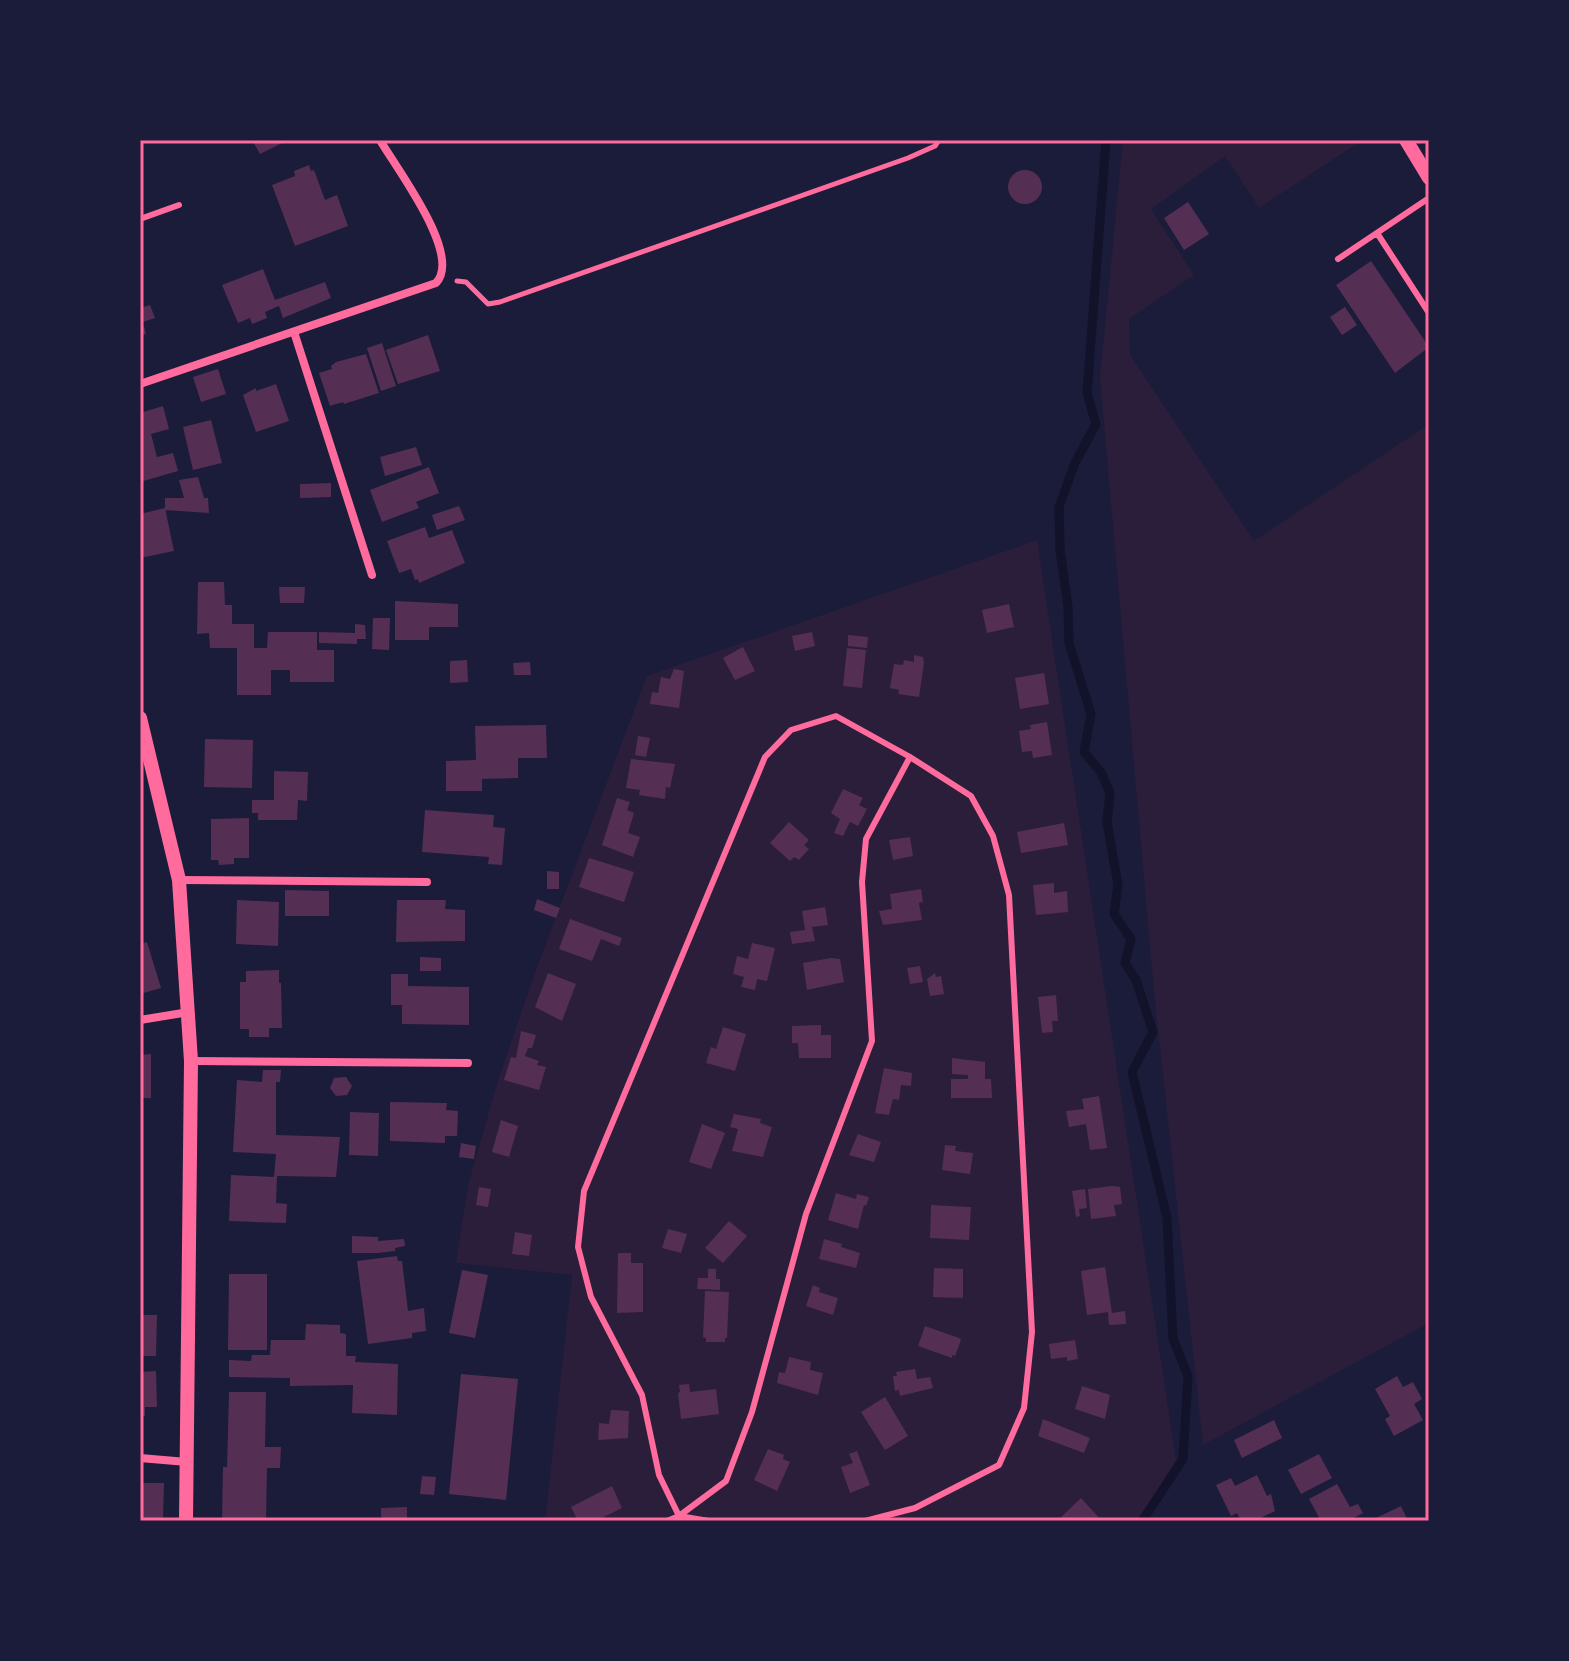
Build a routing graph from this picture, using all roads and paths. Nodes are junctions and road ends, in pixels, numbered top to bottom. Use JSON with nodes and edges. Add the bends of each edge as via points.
{"nodes":[{"id":1,"x":380,"y":140,"type":"edge"},
{"id":2,"x":939,"y":140,"type":"edge"},
{"id":3,"x":1406,"y":140,"type":"edge"},
{"id":4,"x":1429,"y":178,"type":"edge"},
{"id":5,"x":1429,"y":198,"type":"edge"},
{"id":6,"x":179,"y":205,"type":"dead end"},
{"id":7,"x":140,"y":219,"type":"edge"},
{"id":8,"x":1377,"y":233,"type":"junction"},
{"id":9,"x":1338,"y":259,"type":"dead end"},
{"id":10,"x":436,"y":283,"type":"junction"},
{"id":11,"x":1429,"y":313,"type":"edge"},
{"id":12,"x":294,"y":332,"type":"junction"},
{"id":13,"x":140,"y":384,"type":"edge"},
{"id":14,"x":372,"y":575,"type":"dead end"},
{"id":15,"x":140,"y":718,"type":"edge"},
{"id":16,"x":910,"y":757,"type":"junction"},
{"id":17,"x":179,"y":880,"type":"junction"},
{"id":18,"x":427,"y":882,"type":"dead end"},
{"id":19,"x":189,"y":1012,"type":"junction"},
{"id":20,"x":140,"y":1020,"type":"edge"},
{"id":21,"x":191,"y":1061,"type":"junction"},
{"id":22,"x":468,"y":1063,"type":"dead end"},
{"id":23,"x":140,"y":1458,"type":"edge"},
{"id":24,"x":188,"y":1462,"type":"junction"},
{"id":25,"x":679,"y":1516,"type":"junction"},
{"id":26,"x":186,"y":1521,"type":"edge"},
{"id":27,"x":667,"y":1521,"type":"edge"},
{"id":28,"x":709,"y":1521,"type":"edge"},
{"id":29,"x":865,"y":1521,"type":"edge"}],
"edges":[{"from":1,"to":10,"type":"street","via":[[439,238],[444,260]]},
{"from":2,"to":10,"type":"path","via":[[908,158],[500,302],[484,302],[466,282]]},
{"from":3,"to":4,"type":"street"},
{"from":5,"to":8,"type":"lane"},
{"from":6,"to":7,"type":"lane"},
{"from":8,"to":9,"type":"lane"},
{"from":8,"to":11,"type":"lane"},
{"from":10,"to":12,"type":"street"},
{"from":12,"to":13,"type":"street"},
{"from":12,"to":14,"type":"street"},
{"from":15,"to":17,"type":"street"},
{"from":16,"to":25,"type":"lane","via":[[866,839],[862,882],[872,1041],[806,1214],[752,1412],[726,1481]]},
{"from":16,"to":25,"type":"lane","via":[[836,716],[791,730],[765,757],[584,1191],[578,1247],[591,1297],[642,1395],[659,1475]]},
{"from":16,"to":29,"type":"lane","via":[[971,796],[993,836],[1009,895],[1032,1332],[1024,1408],[999,1465],[915,1508]]},
{"from":17,"to":18,"type":"street"},
{"from":17,"to":19,"type":"street"},
{"from":19,"to":20,"type":"street"},
{"from":19,"to":21,"type":"street"},
{"from":21,"to":22,"type":"street"},
{"from":21,"to":24,"type":"street"},
{"from":23,"to":24,"type":"street"},
{"from":24,"to":26,"type":"street"},
{"from":25,"to":27,"type":"lane"},
{"from":25,"to":28,"type":"lane"}]}
